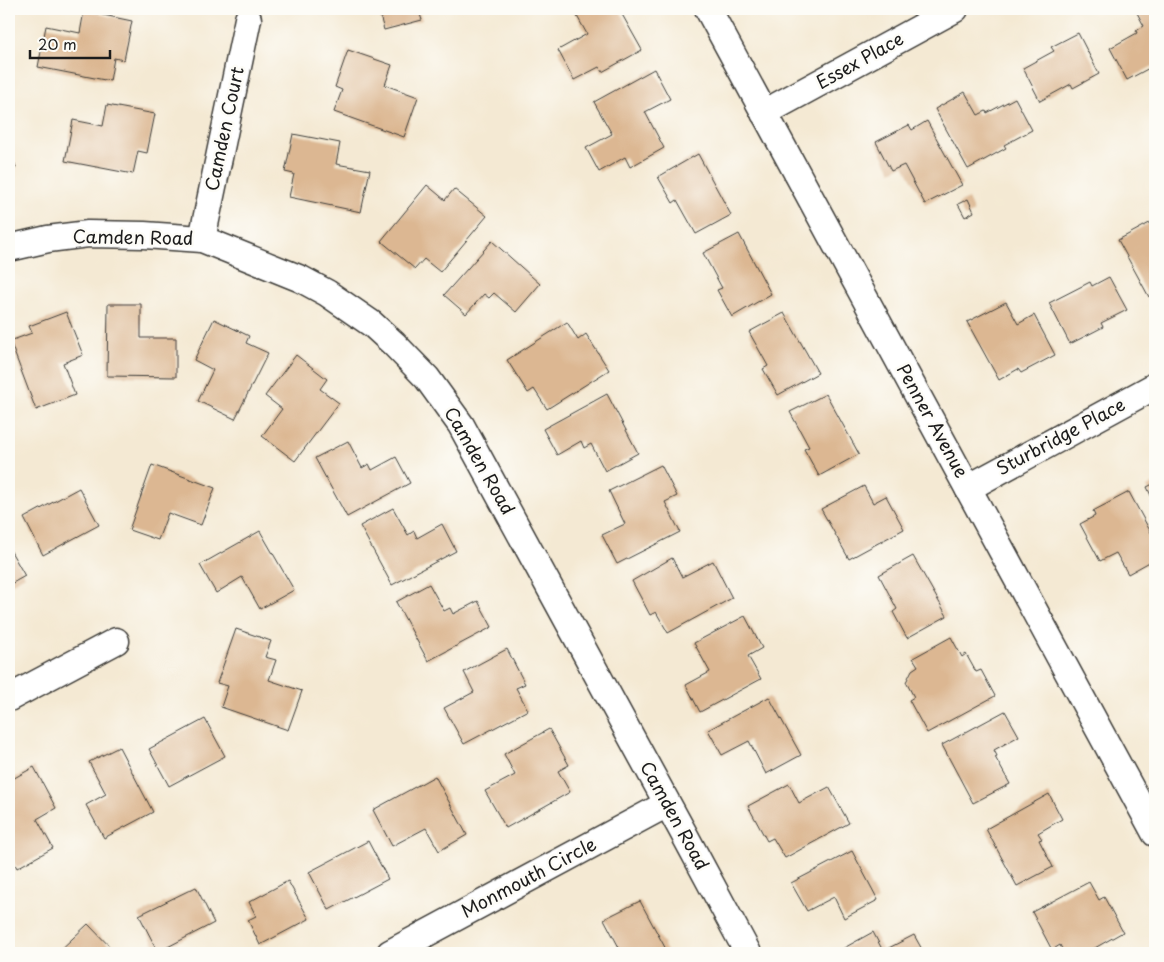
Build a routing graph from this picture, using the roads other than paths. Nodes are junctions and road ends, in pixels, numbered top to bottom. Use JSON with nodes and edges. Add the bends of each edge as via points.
{"nodes":[{"id":1,"x":708,"y":9,"type":"edge"},
{"id":2,"x":956,"y":9,"type":"edge"},
{"id":3,"x":248,"y":19,"type":"dead end"},
{"id":4,"x":764,"y":113,"type":"junction"},
{"id":5,"x":202,"y":239,"type":"junction"},
{"id":6,"x":9,"y":248,"type":"edge"},
{"id":7,"x":1155,"y":386,"type":"edge"},
{"id":8,"x":968,"y":488,"type":"junction"},
{"id":9,"x":116,"y":641,"type":"dead end"},
{"id":10,"x":9,"y":698,"type":"edge"},
{"id":11,"x":667,"y":804,"type":"junction"},
{"id":12,"x":1155,"y":834,"type":"edge"},
{"id":13,"x":390,"y":953,"type":"edge"},
{"id":14,"x":748,"y":953,"type":"edge"}],
"edges":[{"from":1,"to":4,"type":"street","name":"Penner Avenue"},
{"from":2,"to":4,"type":"street","name":"Essex Place"},
{"from":3,"to":5,"type":"street","name":"Camden Court"},
{"from":4,"to":8,"type":"street","name":"Penner Avenue"},
{"from":5,"to":6,"type":"street","name":"Camden Road","via":[[88,234]]},
{"from":5,"to":11,"type":"street","name":"Camden Road","via":[[301,279],[327,293],[372,324],[427,378],[461,425]]},
{"from":7,"to":8,"type":"street","name":"Sturbridge Place"},
{"from":8,"to":12,"type":"street","name":"Penner Avenue"},
{"from":9,"to":10,"type":"street"},
{"from":11,"to":13,"type":"street","name":"Monmouth Circle"},
{"from":11,"to":14,"type":"street","name":"Camden Road"}]}
